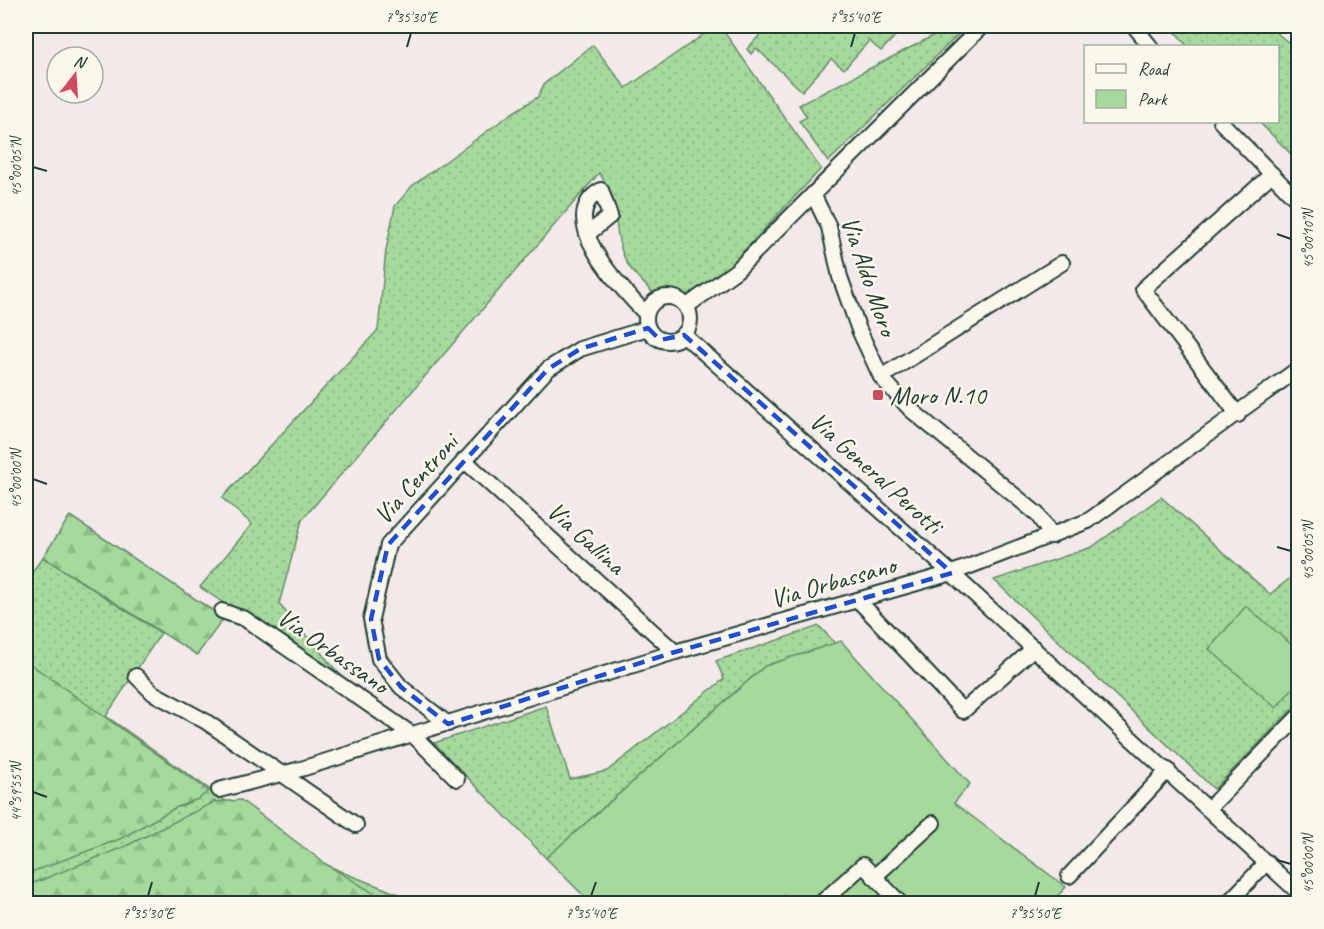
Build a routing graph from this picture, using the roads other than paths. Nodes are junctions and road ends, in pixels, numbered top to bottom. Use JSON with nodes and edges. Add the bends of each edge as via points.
{"nodes":[{"id":1,"x":982,"y":26,"type":"edge"},
{"id":2,"x":1134,"y":26,"type":"edge"},
{"id":3,"x":1149,"y":45,"type":"edge"},
{"id":4,"x":1222,"y":123,"type":"edge"},
{"id":5,"x":1272,"y":174,"type":"junction"},
{"id":6,"x":813,"y":194,"type":"junction"},
{"id":7,"x":1299,"y":201,"type":"edge"},
{"id":8,"x":589,"y":233,"type":"dead end"},
{"id":9,"x":1062,"y":263,"type":"dead end"},
{"id":10,"x":687,"y":306,"type":"junction"},
{"id":11,"x":647,"y":321,"type":"junction"},
{"id":12,"x":684,"y":335,"type":"junction"},
{"id":13,"x":881,"y":377,"type":"junction"},
{"id":14,"x":1296,"y":378,"type":"edge"},
{"id":15,"x":1238,"y":415,"type":"junction"},
{"id":16,"x":464,"y":460,"type":"junction"},
{"id":17,"x":1052,"y":536,"type":"junction"},
{"id":18,"x":952,"y":573,"type":"junction"},
{"id":19,"x":858,"y":600,"type":"junction"},
{"id":20,"x":222,"y":611,"type":"dead end"},
{"id":21,"x":1034,"y":648,"type":"junction"},
{"id":22,"x":675,"y":652,"type":"junction"},
{"id":23,"x":136,"y":676,"type":"dead end"},
{"id":24,"x":1299,"y":717,"type":"edge"},
{"id":25,"x":448,"y":724,"type":"junction"},
{"id":26,"x":413,"y":735,"type":"junction"},
{"id":27,"x":1168,"y":770,"type":"junction"},
{"id":28,"x":281,"y":775,"type":"junction"},
{"id":29,"x":458,"y":779,"type":"dead end"},
{"id":30,"x":219,"y":790,"type":"dead end"},
{"id":31,"x":1209,"y":808,"type":"junction"},
{"id":32,"x":933,"y":824,"type":"dead end"},
{"id":33,"x":356,"y":825,"type":"dead end"},
{"id":34,"x":1267,"y":862,"type":"junction"},
{"id":35,"x":1069,"y":876,"type":"dead end"},
{"id":36,"x":874,"y":877,"type":"junction"},
{"id":37,"x":1299,"y":892,"type":"edge"},
{"id":38,"x":820,"y":903,"type":"edge"},
{"id":39,"x":901,"y":903,"type":"edge"},
{"id":40,"x":1227,"y":903,"type":"edge"}],
"edges":[{"from":1,"to":6,"type":"street","name":"Via Aldo Moro"},
{"from":2,"to":3,"type":"street"},
{"from":4,"to":5,"type":"street"},
{"from":5,"to":7,"type":"street"},
{"from":5,"to":15,"type":"street","via":[[1143,289]]},
{"from":6,"to":10,"type":"street","via":[[737,270]]},
{"from":6,"to":13,"type":"street","name":"Via Aldo Moro","via":[[830,227],[840,277]]},
{"from":8,"to":11,"type":"street","via":[[598,258]]},
{"from":9,"to":13,"type":"street"},
{"from":10,"to":11,"type":"street","name":"Via Centroni","via":[[668,296],[652,303]]},
{"from":10,"to":12,"type":"street","via":[[691,322]]},
{"from":11,"to":12,"type":"street","via":[[660,340],[669,342]]},
{"from":11,"to":16,"type":"street","name":"Via Centroni","via":[[580,349],[548,369]]},
{"from":12,"to":18,"type":"street","name":"Via General Perotti"},
{"from":13,"to":17,"type":"street","name":"Via Aldo Moro","via":[[910,409],[1037,514]]},
{"from":14,"to":15,"type":"street","name":"Via Orbassano"},
{"from":15,"to":17,"type":"street","name":"Via Orbassano","via":[[1088,521]]},
{"from":16,"to":22,"type":"street","name":"Via Gallina"},
{"from":16,"to":25,"type":"street","name":"Via Centroni","via":[[388,545],[371,619],[379,659],[401,687]]},
{"from":17,"to":18,"type":"street","name":"Via Orbassano"},
{"from":18,"to":19,"type":"street","name":"Via Orbassano"},
{"from":18,"to":21,"type":"street","name":"Via General Perotti"},
{"from":19,"to":21,"type":"street","via":[[963,711]]},
{"from":19,"to":22,"type":"street","name":"Via Orbassano"},
{"from":20,"to":26,"type":"street","name":"Via Orbassano","via":[[245,619]]},
{"from":21,"to":27,"type":"street","name":"Via General Perotti"},
{"from":22,"to":25,"type":"street","name":"Via Orbassano"},
{"from":23,"to":28,"type":"street","via":[[153,693],[205,721]]},
{"from":24,"to":31,"type":"street"},
{"from":25,"to":26,"type":"street","name":"Via Orbassano"},
{"from":26,"to":28,"type":"street","name":"Via Orbassano"},
{"from":26,"to":29,"type":"street"},
{"from":27,"to":31,"type":"street","name":"Via General Perotti"},
{"from":27,"to":35,"type":"street"},
{"from":28,"to":30,"type":"street","name":"Via Orbassano"},
{"from":28,"to":33,"type":"street"},
{"from":31,"to":34,"type":"street","name":"Via General Perotti"},
{"from":32,"to":36,"type":"street"},
{"from":34,"to":37,"type":"street","name":"Via General Perotti"},
{"from":34,"to":40,"type":"street"},
{"from":36,"to":38,"type":"street","via":[[863,865]]},
{"from":36,"to":39,"type":"street"}]}
